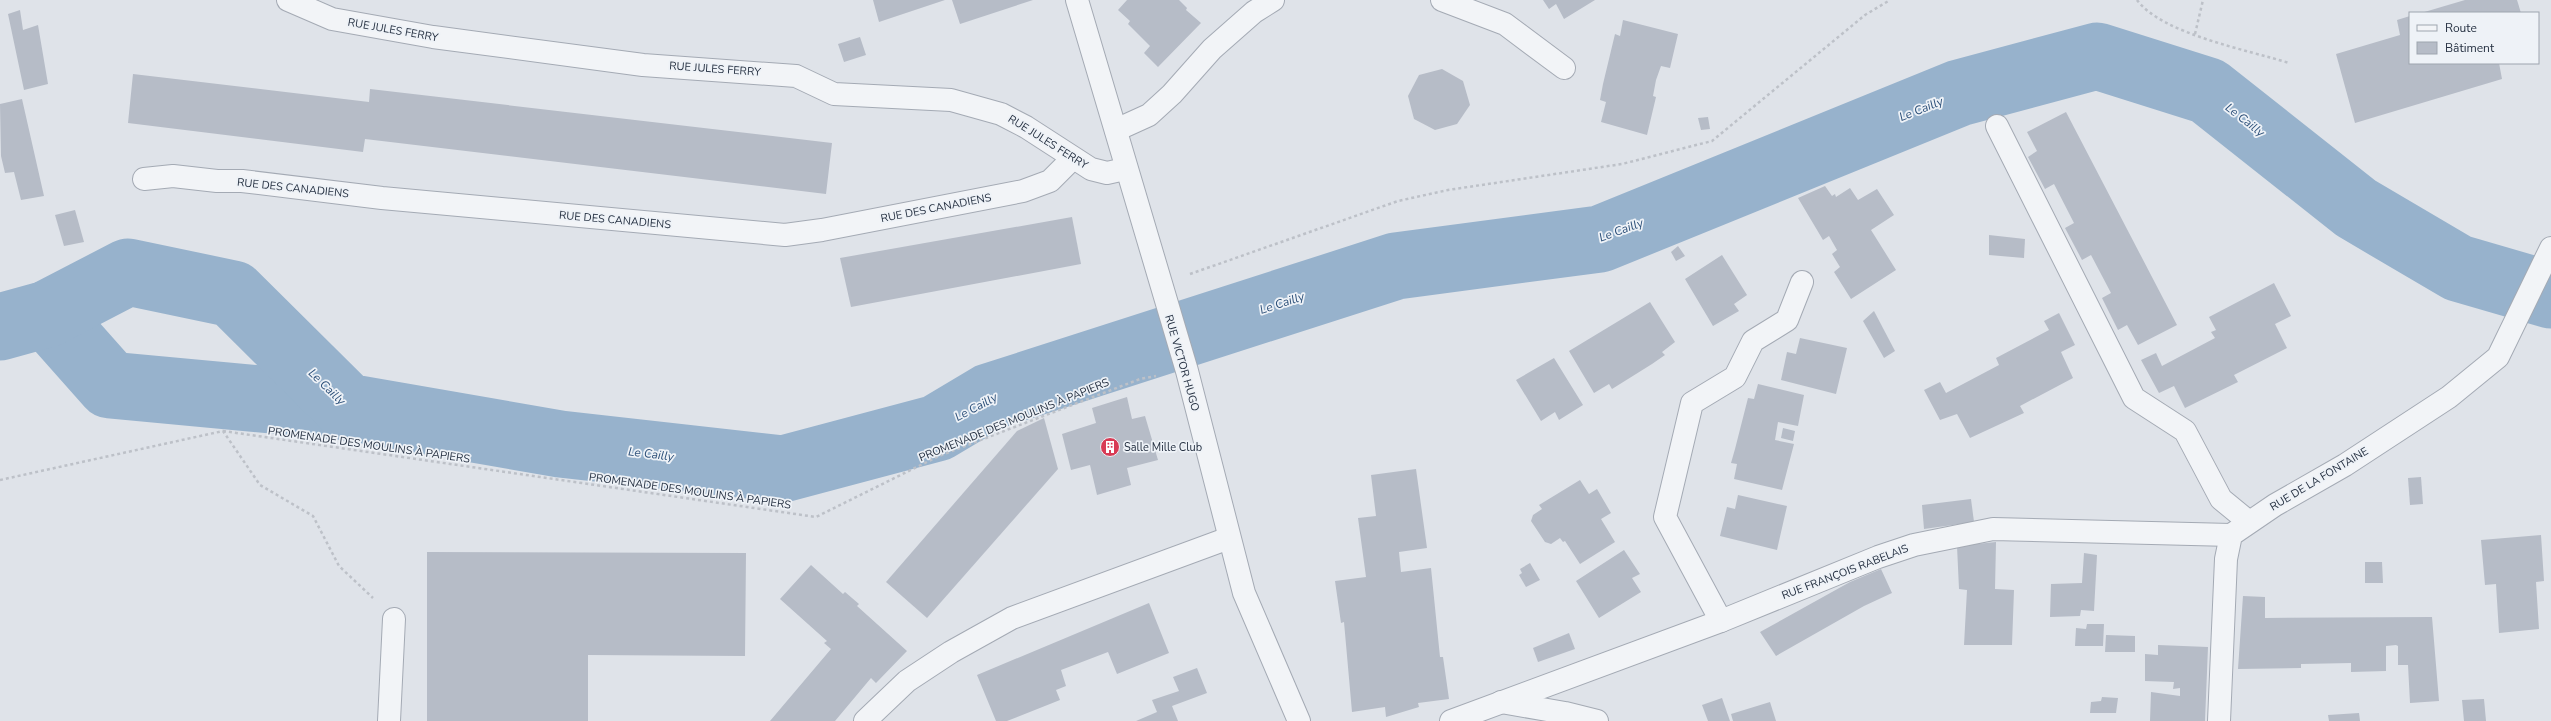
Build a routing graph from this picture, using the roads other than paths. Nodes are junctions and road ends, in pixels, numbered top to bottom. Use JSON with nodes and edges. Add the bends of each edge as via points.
{"nodes":[{"id":1,"x":288,"y":0,"type":"edge"},
{"id":2,"x":1077,"y":0,"type":"edge"},
{"id":3,"x":1273,"y":0,"type":"edge"},
{"id":4,"x":1442,"y":0,"type":"edge"},
{"id":5,"x":1564,"y":68,"type":"dead end"},
{"id":6,"x":1997,"y":126,"type":"dead end"},
{"id":7,"x":1116,"y":130,"type":"junction"},
{"id":8,"x":1072,"y":158,"type":"junction"},
{"id":9,"x":1125,"y":169,"type":"junction"},
{"id":10,"x":144,"y":179,"type":"dead end"},
{"id":11,"x":2548,"y":254,"type":"edge"},
{"id":12,"x":1802,"y":282,"type":"dead end"},
{"id":13,"x":2249,"y":522,"type":"junction"},
{"id":14,"x":2231,"y":535,"type":"junction"},
{"id":15,"x":1229,"y":538,"type":"junction"},
{"id":16,"x":394,"y":619,"type":"road end"},
{"id":17,"x":1721,"y":621,"type":"junction"},
{"id":18,"x":1500,"y":702,"type":"junction"},
{"id":19,"x":389,"y":721,"type":"edge"},
{"id":20,"x":865,"y":721,"type":"edge"},
{"id":21,"x":1299,"y":721,"type":"edge"},
{"id":22,"x":1451,"y":721,"type":"edge"},
{"id":23,"x":1597,"y":721,"type":"edge"},
{"id":24,"x":2219,"y":721,"type":"edge"}],
"edges":[{"from":1,"to":8,"type":"street","name":"RUE JULES FERRY","via":[[332,19],[433,37],[643,65],[796,76],[834,94],[951,100],[1001,114],[1026,127]]},
{"from":2,"to":7,"type":"street","name":"RUE VICTOR HUGO"},
{"from":3,"to":7,"type":"street","via":[[1254,12],[1212,49],[1172,94],[1149,115]]},
{"from":4,"to":5,"type":"street","via":[[1505,24]]},
{"from":6,"to":13,"type":"street","via":[[2134,398],[2185,431],[2221,499]]},
{"from":7,"to":9,"type":"street","name":"RUE VICTOR HUGO"},
{"from":8,"to":9,"type":"street","name":"RUE JULES FERRY","via":[[1091,169],[1107,174]]},
{"from":8,"to":10,"type":"street","name":"RUE DES CANADIENS","via":[[1050,181],[1023,192],[785,235],[390,199],[242,180],[217,181],[173,176]]},
{"from":9,"to":15,"type":"street","name":"RUE VICTOR HUGO","via":[[1187,371]]},
{"from":11,"to":13,"type":"street","name":"RUE DE LA FONTAINE","via":[[2498,357],[2449,397],[2345,465]]},
{"from":12,"to":17,"type":"street","via":[[1787,320],[1753,341],[1736,377],[1692,404],[1665,517]]},
{"from":13,"to":14,"type":"street","name":"RUE DE LA FONTAINE"},
{"from":14,"to":17,"type":"street","name":"RUE FRANÇOIS RABELAIS","via":[[1993,529],[1914,545],[1878,557]]},
{"from":14,"to":24,"type":"street","via":[[2226,559]]},
{"from":15,"to":20,"type":"street","via":[[1012,618],[951,652],[907,681]]},
{"from":15,"to":21,"type":"street","name":"RUE VICTOR HUGO","via":[[1244,594]]},
{"from":16,"to":19,"type":"street"},
{"from":17,"to":18,"type":"street","name":"RUE FRANÇOIS RABELAIS"},
{"from":18,"to":22,"type":"street","name":"RUE FRANÇOIS RABELAIS"},
{"from":18,"to":23,"type":"street"}]}
